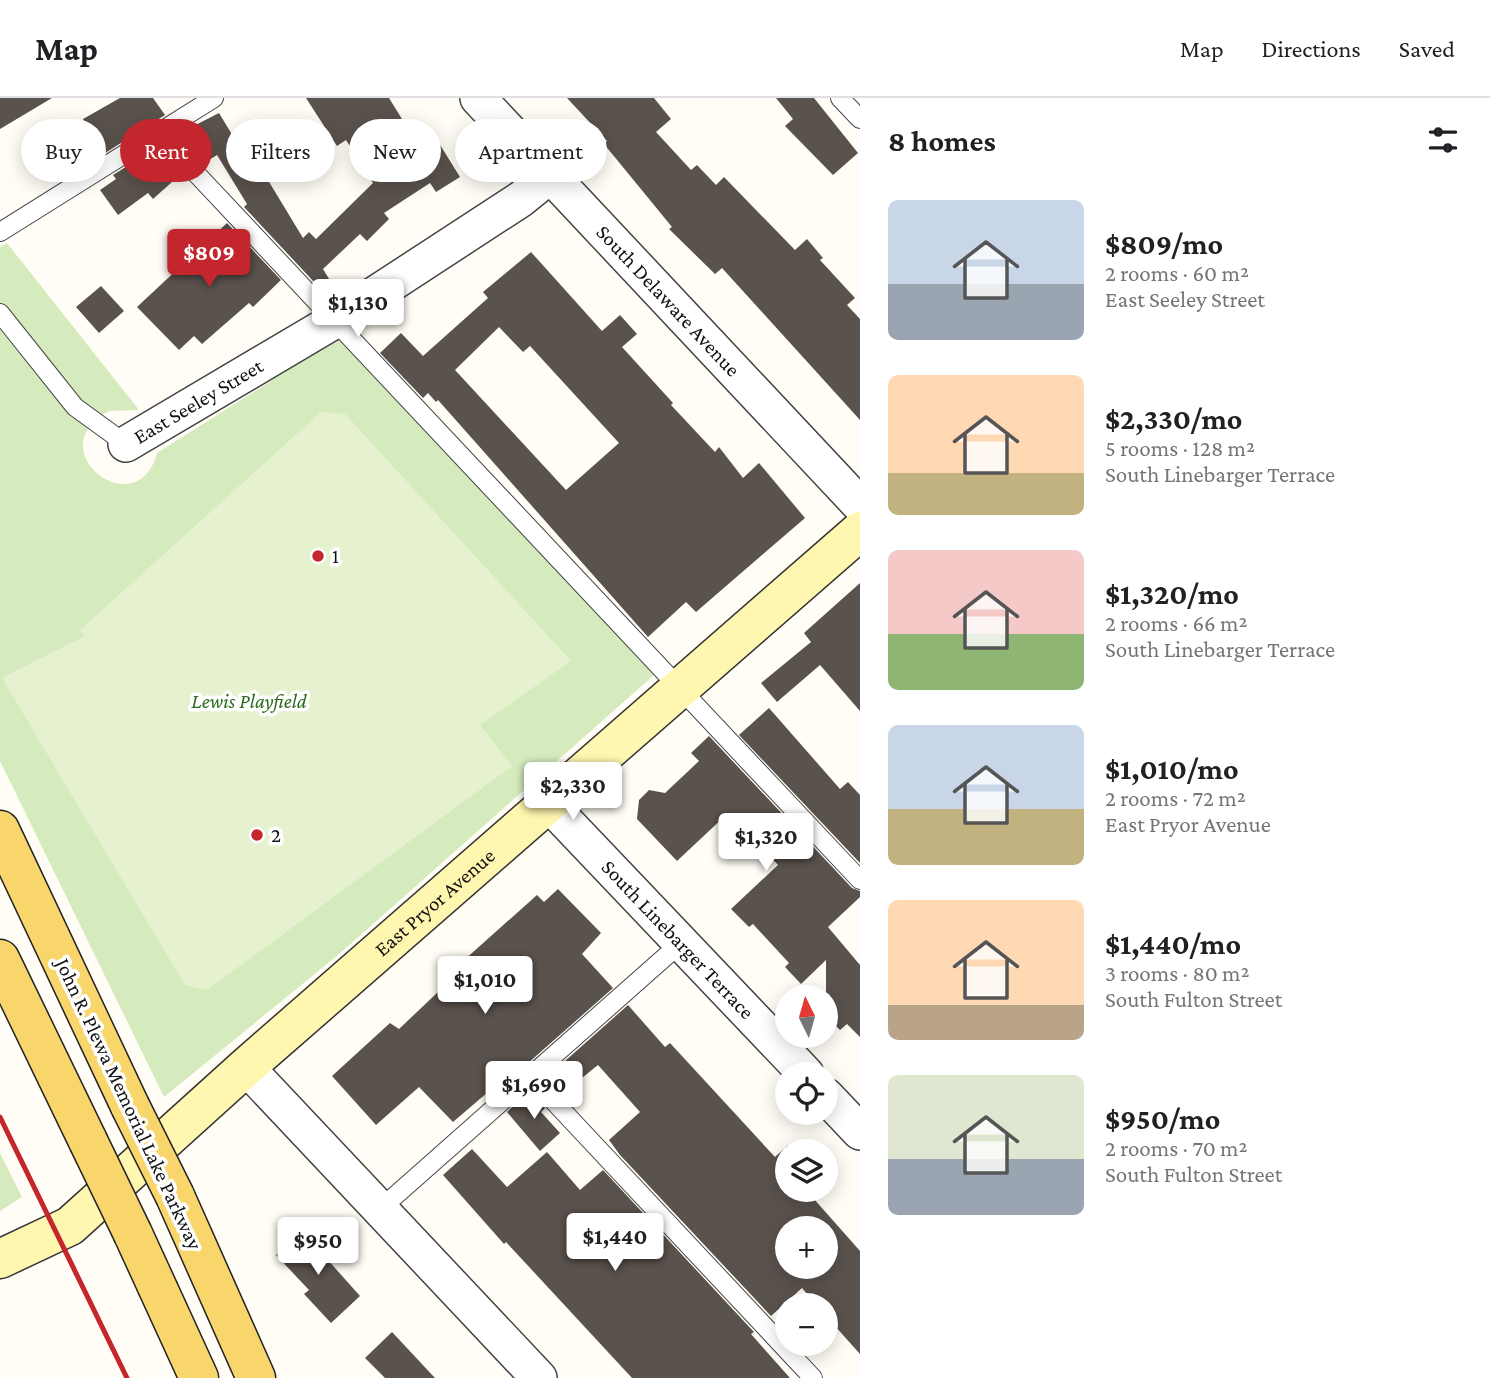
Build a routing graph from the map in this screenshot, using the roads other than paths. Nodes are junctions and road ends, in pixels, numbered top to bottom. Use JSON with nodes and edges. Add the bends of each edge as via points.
{"nodes":[{"id":1,"x":214,"y":98,"type":"edge"},
{"id":2,"x":478,"y":98,"type":"edge"},
{"id":3,"x":840,"y":98,"type":"edge"},
{"id":4,"x":182,"y":119,"type":"edge"},
{"id":5,"x":498,"y":119,"type":"edge"},
{"id":6,"x":860,"y":119,"type":"edge"},
{"id":7,"x":120,"y":158,"type":"edge"},
{"id":8,"x":204,"y":182,"type":"edge"},
{"id":9,"x":542,"y":182,"type":"edge"},
{"id":10,"x":559,"y":182,"type":"edge"},
{"id":11,"x":0,"y":232,"type":"edge"},
{"id":12,"x":0,"y":313,"type":"edge"},
{"id":13,"x":334,"y":321,"type":"junction"},
{"id":14,"x":126,"y":444,"type":"joint"},
{"id":15,"x":860,"y":505,"type":"edge"},
{"id":16,"x":860,"y":531,"type":"edge"},
{"id":17,"x":681,"y":687,"type":"junction"},
{"id":18,"x":550,"y":804,"type":"junction"},
{"id":19,"x":0,"y":830,"type":"edge"},
{"id":20,"x":860,"y":880,"type":"edge"},
{"id":21,"x":681,"y":942,"type":"junction"},
{"id":22,"x":0,"y":959,"type":"edge"},
{"id":23,"x":795,"y":1062,"type":"edge"},
{"id":24,"x":246,"y":1067,"type":"junction"},
{"id":25,"x":530,"y":1076,"type":"junction"},
{"id":26,"x":838,"y":1108,"type":"edge"},
{"id":27,"x":860,"y":1131,"type":"edge"},
{"id":28,"x":379,"y":1210,"type":"junction"},
{"id":29,"x":0,"y":1259,"type":"edge"},
{"id":30,"x":198,"y":1378,"type":"edge"},
{"id":31,"x":256,"y":1378,"type":"edge"},
{"id":32,"x":539,"y":1378,"type":"edge"},
{"id":33,"x":813,"y":1378,"type":"edge"}],
"edges":[{"from":1,"to":4,"type":"lane"},
{"from":2,"to":5,"type":"street","name":"South Delaware Avenue"},
{"from":3,"to":6,"type":"lane"},
{"from":7,"to":11,"type":"lane"},
{"from":8,"to":13,"type":"lane"},
{"from":9,"to":13,"type":"street","name":"East Seeley Street"},
{"from":10,"to":15,"type":"street","name":"South Delaware Avenue"},
{"from":12,"to":14,"type":"lane","via":[[75,407]]},
{"from":13,"to":14,"type":"street","name":"East Seeley Street"},
{"from":13,"to":17,"type":"lane"},
{"from":16,"to":17,"type":"street","name":"East Pryor Avenue"},
{"from":17,"to":18,"type":"street","name":"East Pryor Avenue"},
{"from":17,"to":20,"type":"lane"},
{"from":18,"to":21,"type":"street","name":"South Linebarger Terrace"},
{"from":18,"to":24,"type":"street","name":"East Pryor Avenue"},
{"from":19,"to":31,"type":"main road","name":"John R. Plewa Memorial Lake Parkway","bridge":true,"via":[[175,1196]]},
{"from":21,"to":23,"type":"street","name":"South Linebarger Terrace"},
{"from":21,"to":25,"type":"lane"},
{"from":22,"to":30,"type":"main road","bridge":true},
{"from":24,"to":28,"type":"street"},
{"from":24,"to":29,"type":"street","name":"East Pryor Avenue","via":[[70,1226]]},
{"from":25,"to":28,"type":"lane"},
{"from":25,"to":33,"type":"lane"},
{"from":26,"to":27,"type":"street"},
{"from":28,"to":32,"type":"street"}]}
